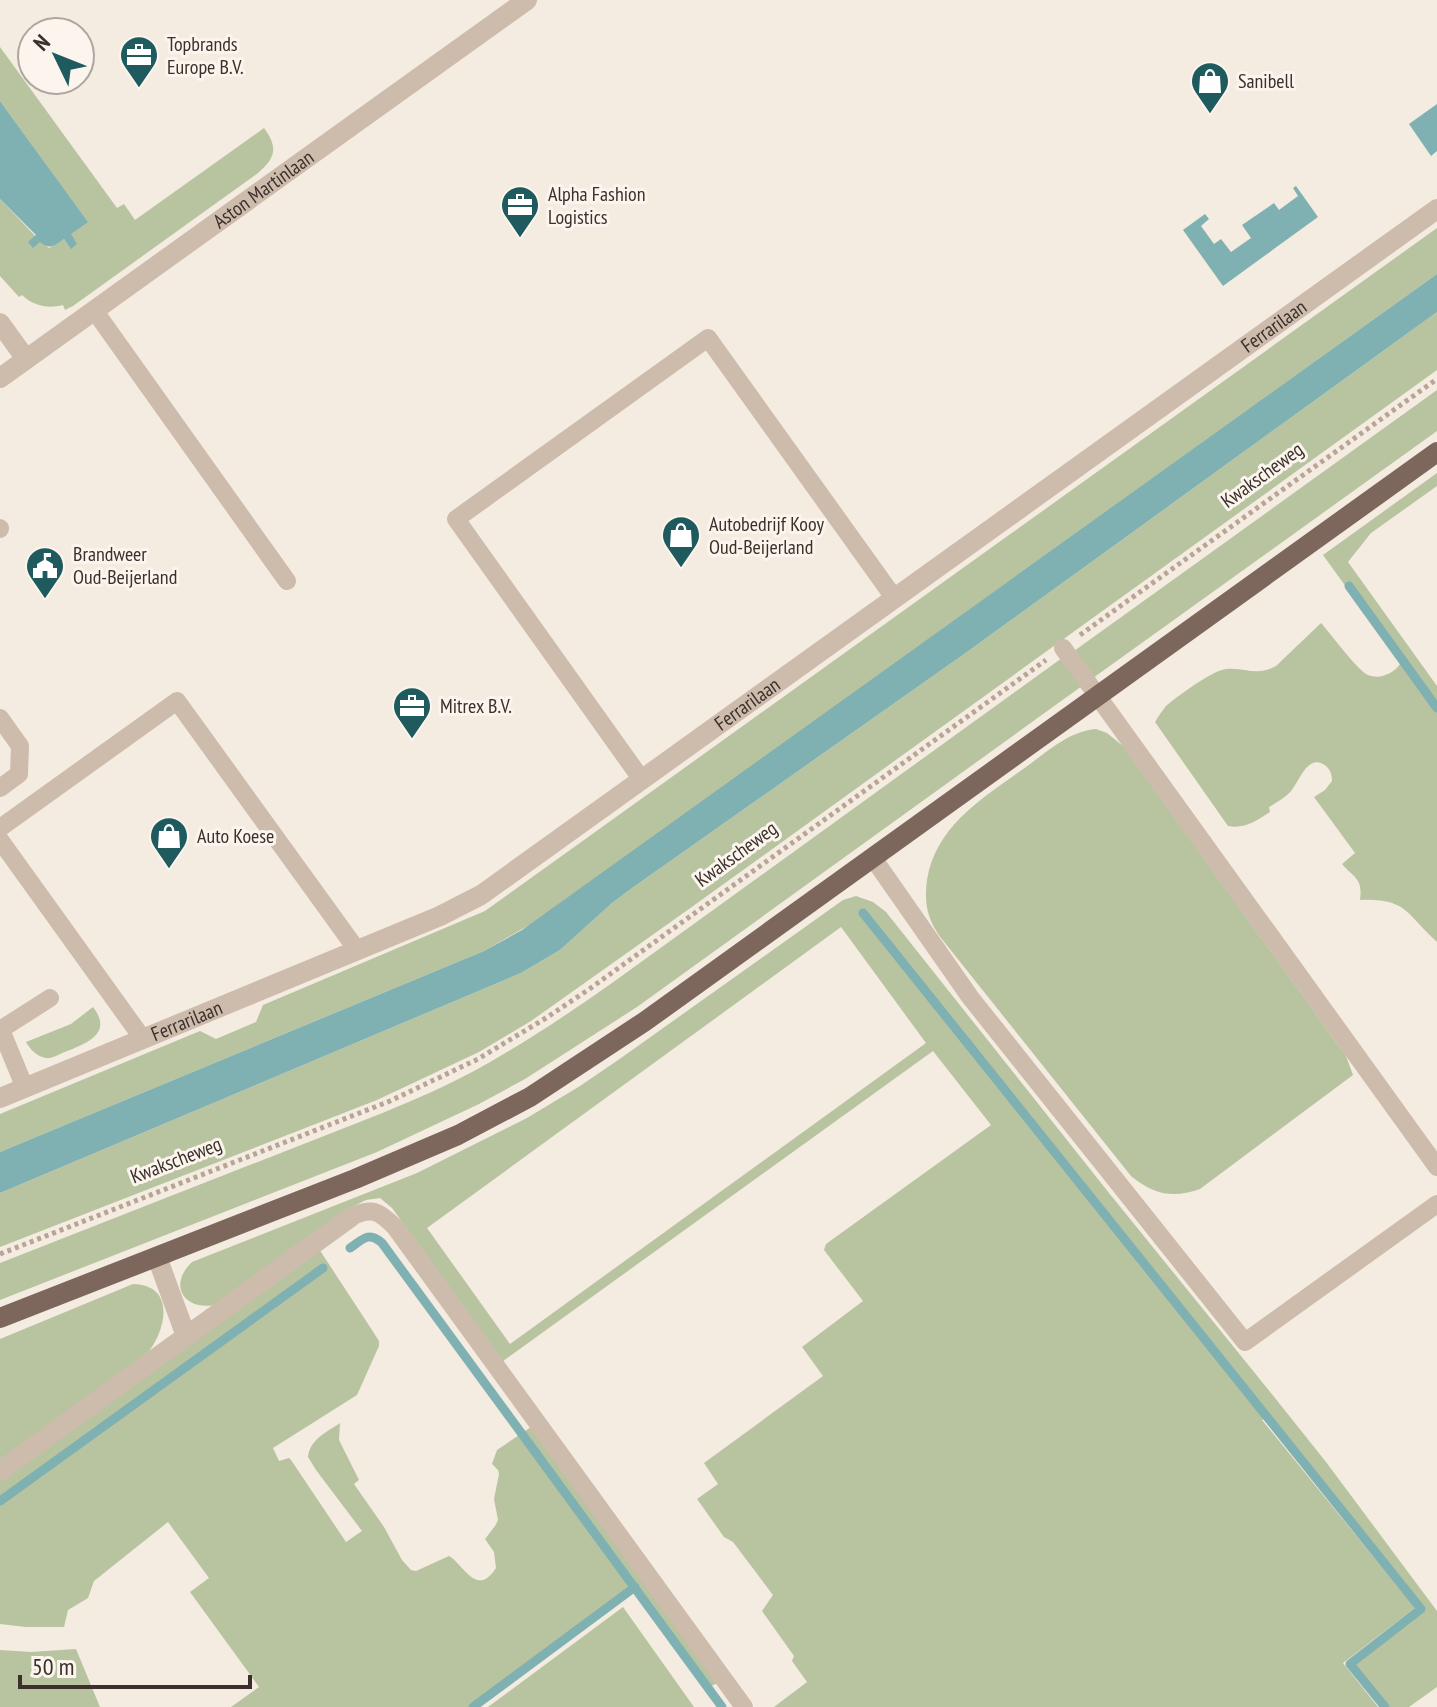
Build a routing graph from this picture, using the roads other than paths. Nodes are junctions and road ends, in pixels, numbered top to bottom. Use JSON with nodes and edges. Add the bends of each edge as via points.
{"nodes":[{"id":1,"x":527,"y":0,"type":"edge"},
{"id":2,"x":1437,"y":209,"type":"edge"},
{"id":3,"x":94,"y":310,"type":"junction"},
{"id":4,"x":0,"y":323,"type":"edge"},
{"id":5,"x":26,"y":359,"type":"junction"},
{"id":6,"x":0,"y":378,"type":"edge"},
{"id":7,"x":1437,"y":452,"type":"edge"},
{"id":8,"x":287,"y":581,"type":"dead end"},
{"id":9,"x":895,"y":599,"type":"junction"},
{"id":10,"x":1063,"y":648,"type":"road end"},
{"id":11,"x":1098,"y":696,"type":"junction"},
{"id":12,"x":0,"y":718,"type":"edge"},
{"id":13,"x":642,"y":780,"type":"junction"},
{"id":14,"x":0,"y":788,"type":"edge"},
{"id":15,"x":0,"y":828,"type":"edge"},
{"id":16,"x":0,"y":840,"type":"edge"},
{"id":17,"x":873,"y":858,"type":"junction"},
{"id":18,"x":357,"y":950,"type":"junction"},
{"id":19,"x":50,"y":998,"type":"dead end"},
{"id":20,"x":0,"y":1030,"type":"edge"},
{"id":21,"x":143,"y":1039,"type":"junction"},
{"id":22,"x":25,"y":1088,"type":"junction"},
{"id":23,"x":0,"y":1098,"type":"edge"},
{"id":24,"x":1437,"y":1167,"type":"edge"},
{"id":25,"x":1437,"y":1204,"type":"edge"},
{"id":26,"x":351,"y":1217,"type":"joint"},
{"id":27,"x":157,"y":1257,"type":"junction"},
{"id":28,"x":0,"y":1318,"type":"edge"},
{"id":29,"x":186,"y":1336,"type":"junction"},
{"id":30,"x":0,"y":1471,"type":"edge"},
{"id":31,"x":744,"y":1707,"type":"edge"}],
"edges":[{"from":1,"to":3,"type":"street","name":"Aston Martinlaan"},
{"from":2,"to":9,"type":"street","name":"Ferrarilaan"},
{"from":3,"to":5,"type":"street","name":"Aston Martinlaan"},
{"from":3,"to":8,"type":"lane"},
{"from":4,"to":5,"type":"street"},
{"from":5,"to":6,"type":"street","name":"Aston Martinlaan"},
{"from":7,"to":11,"type":"main road"},
{"from":9,"to":13,"type":"street","name":"Ferrarilaan"},
{"from":9,"to":13,"type":"lane","via":[[708,338],[456,519]]},
{"from":10,"to":11,"type":"lane"},
{"from":11,"to":17,"type":"main road"},
{"from":11,"to":24,"type":"lane"},
{"from":12,"to":14,"type":"lane","via":[[20,746],[19,774]]},
{"from":13,"to":18,"type":"street","name":"Ferrarilaan","via":[[481,895]]},
{"from":15,"to":18,"type":"lane","via":[[177,701]]},
{"from":16,"to":21,"type":"lane"},
{"from":17,"to":25,"type":"lane","via":[[961,985],[1245,1342]]},
{"from":17,"to":27,"type":"main road","via":[[644,1022],[507,1110],[399,1161]]},
{"from":18,"to":21,"type":"street","name":"Ferrarilaan"},
{"from":19,"to":20,"type":"lane"},
{"from":20,"to":22,"type":"lane"},
{"from":21,"to":22,"type":"street","name":"Ferrarilaan"},
{"from":22,"to":23,"type":"street","name":"Ferrarilaan"},
{"from":26,"to":29,"type":"street"},
{"from":26,"to":31,"type":"lane","via":[[364,1211],[380,1213],[395,1227]]},
{"from":27,"to":28,"type":"main road"},
{"from":27,"to":29,"type":"street"},
{"from":29,"to":30,"type":"street"}]}
